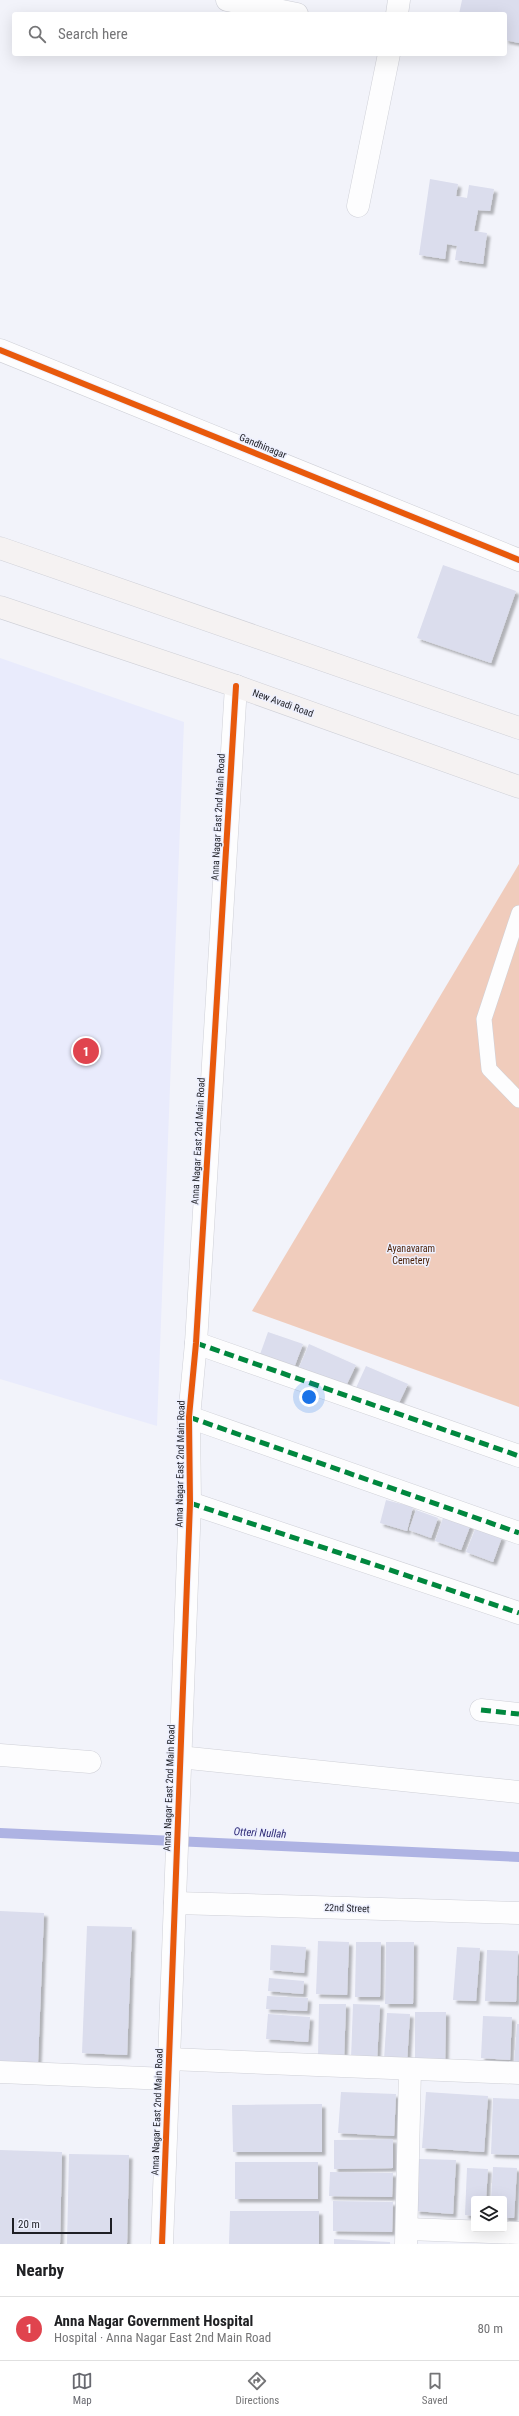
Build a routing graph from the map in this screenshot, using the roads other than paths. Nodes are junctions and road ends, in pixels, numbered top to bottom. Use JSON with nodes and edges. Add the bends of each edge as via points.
{"nodes":[{"id":1,"x":227,"y":0,"type":"edge"},
{"id":2,"x":399,"y":0,"type":"edge"},
{"id":3,"x":287,"y":12,"type":"edge"},
{"id":4,"x":397,"y":12,"type":"edge"},
{"id":5,"x":389,"y":56,"type":"edge"},
{"id":6,"x":358,"y":206,"type":"dead end"},
{"id":7,"x":0,"y":350,"type":"edge"},
{"id":8,"x":0,"y":548,"type":"edge"},
{"id":9,"x":519,"y":560,"type":"edge"},
{"id":10,"x":0,"y":607,"type":"edge"},
{"id":11,"x":236,"y":686,"type":"junction"},
{"id":12,"x":519,"y":728,"type":"edge"},
{"id":13,"x":519,"y":787,"type":"edge"},
{"id":14,"x":519,"y":913,"type":"edge"},
{"id":15,"x":519,"y":1100,"type":"edge"},
{"id":16,"x":196,"y":1343,"type":"junction"},
{"id":17,"x":189,"y":1417,"type":"junction"},
{"id":18,"x":519,"y":1456,"type":"edge"},
{"id":19,"x":190,"y":1503,"type":"junction"},
{"id":20,"x":519,"y":1533,"type":"edge"},
{"id":21,"x":519,"y":1613,"type":"edge"},
{"id":22,"x":481,"y":1710,"type":"dead end"},
{"id":23,"x":519,"y":1714,"type":"edge"},
{"id":24,"x":0,"y":1755,"type":"edge"},
{"id":25,"x":179,"y":1757,"type":"junction"},
{"id":26,"x":90,"y":1762,"type":"dead end"},
{"id":27,"x":519,"y":1792,"type":"edge"},
{"id":28,"x":175,"y":1903,"type":"junction"},
{"id":29,"x":519,"y":1912,"type":"edge"},
{"id":30,"x":169,"y":2069,"type":"junction"},
{"id":31,"x":410,"y":2069,"type":"junction"},
{"id":32,"x":0,"y":2072,"type":"edge"},
{"id":33,"x":519,"y":2073,"type":"edge"},
{"id":34,"x":519,"y":2233,"type":"edge"},
{"id":35,"x":406,"y":2236,"type":"edge"},
{"id":36,"x":162,"y":2244,"type":"edge"}],
"edges":[{"from":1,"to":3,"type":"street"},
{"from":2,"to":4,"type":"street"},
{"from":5,"to":6,"type":"street"},
{"from":7,"to":9,"type":"street","name":"Gandhinagar"},
{"from":8,"to":12,"type":"main road"},
{"from":10,"to":11,"type":"main road","name":"New Avadi Road"},
{"from":11,"to":13,"type":"main road","name":"New Avadi Road"},
{"from":11,"to":16,"type":"street","name":"Anna Nagar East 2nd Main Road"},
{"from":14,"to":15,"type":"lane","via":[[484,1019],[488,1069]]},
{"from":16,"to":17,"type":"street","name":"Anna Nagar East 2nd Main Road"},
{"from":16,"to":18,"type":"street"},
{"from":17,"to":19,"type":"street","name":"Anna Nagar East 2nd Main Road"},
{"from":17,"to":20,"type":"street"},
{"from":19,"to":21,"type":"street"},
{"from":19,"to":25,"type":"street","name":"Anna Nagar East 2nd Main Road"},
{"from":22,"to":23,"type":"street"},
{"from":24,"to":26,"type":"street"},
{"from":25,"to":27,"type":"street"},
{"from":25,"to":28,"type":"street","name":"Anna Nagar East 2nd Main Road"},
{"from":28,"to":29,"type":"street","name":"22nd Street"},
{"from":28,"to":30,"type":"street","name":"Anna Nagar East 2nd Main Road"},
{"from":30,"to":31,"type":"street"},
{"from":30,"to":32,"type":"street"},
{"from":30,"to":36,"type":"street","name":"Anna Nagar East 2nd Main Road"},
{"from":31,"to":33,"type":"street"},
{"from":31,"to":35,"type":"street"},
{"from":34,"to":35,"type":"street"}]}
